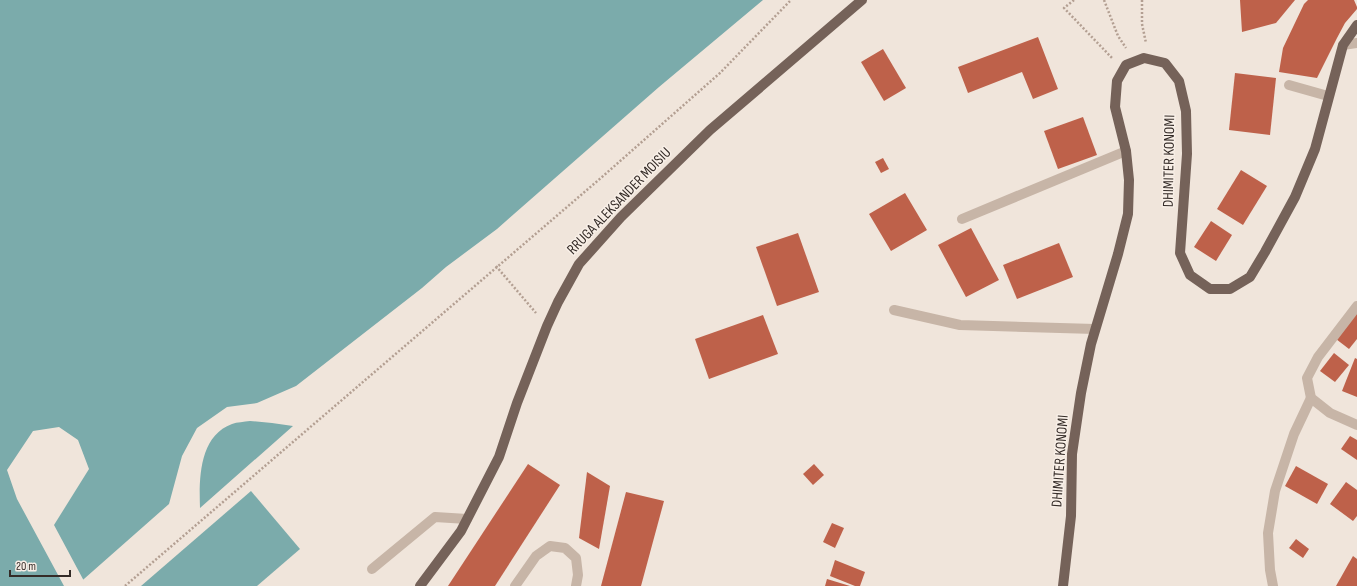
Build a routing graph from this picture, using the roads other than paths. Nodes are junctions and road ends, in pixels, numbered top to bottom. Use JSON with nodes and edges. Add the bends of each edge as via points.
{"nodes":[{"id":1,"x":862,"y":0,"type":"edge"},
{"id":2,"x":1357,"y":25,"type":"edge"},
{"id":3,"x":1357,"y":43,"type":"edge"},
{"id":4,"x":1343,"y":45,"type":"junction"},
{"id":5,"x":1289,"y":85,"type":"dead end"},
{"id":6,"x":1328,"y":96,"type":"junction"},
{"id":7,"x":1126,"y":151,"type":"junction"},
{"id":8,"x":962,"y":219,"type":"dead end"},
{"id":9,"x":1357,"y":306,"type":"edge"},
{"id":10,"x":894,"y":310,"type":"dead end"},
{"id":11,"x":1095,"y":329,"type":"junction"},
{"id":12,"x":1311,"y":398,"type":"junction"},
{"id":13,"x":1357,"y":425,"type":"edge"},
{"id":14,"x":468,"y":519,"type":"junction"},
{"id":15,"x":372,"y":569,"type":"dead end"},
{"id":16,"x":420,"y":586,"type":"edge"},
{"id":17,"x":515,"y":586,"type":"edge"},
{"id":18,"x":576,"y":586,"type":"edge"},
{"id":19,"x":1063,"y":586,"type":"edge"},
{"id":20,"x":1273,"y":586,"type":"edge"}],
"edges":[{"from":1,"to":14,"type":"main road","name":"RRUGA ALEKSANDER MOISIU","via":[[710,130],[621,217],[579,264],[547,326],[499,457]]},
{"from":2,"to":4,"type":"main road","name":"DHIMITER KONOMI"},
{"from":3,"to":4,"type":"street"},
{"from":4,"to":6,"type":"main road","name":"DHIMITER KONOMI"},
{"from":5,"to":6,"type":"street"},
{"from":6,"to":7,"type":"main road","name":"DHIMITER KONOMI","via":[[1315,149],[1295,197],[1250,277],[1230,289],[1210,289],[1190,275],[1180,253],[1187,154],[1186,111],[1179,81],[1165,63],[1144,58],[1126,65],[1117,81],[1115,107]]},
{"from":7,"to":8,"type":"street"},
{"from":7,"to":11,"type":"main road","name":"DHIMITER KONOMI","via":[[1129,180],[1128,214]]},
{"from":9,"to":12,"type":"street","via":[[1318,357],[1306,378]]},
{"from":10,"to":11,"type":"street","via":[[960,326]]},
{"from":11,"to":19,"type":"main road","name":"DHIMITER KONOMI","via":[[1081,393],[1072,454],[1071,516]]},
{"from":12,"to":13,"type":"street","via":[[1330,413]]},
{"from":12,"to":20,"type":"street","via":[[1294,434],[1276,491],[1268,533]]},
{"from":14,"to":15,"type":"street","via":[[435,517]]},
{"from":14,"to":16,"type":"main road","name":"RRUGA ALEKSANDER MOISIU"},
{"from":17,"to":18,"type":"street","via":[[536,556],[550,546],[565,548],[576,558]]}]}
